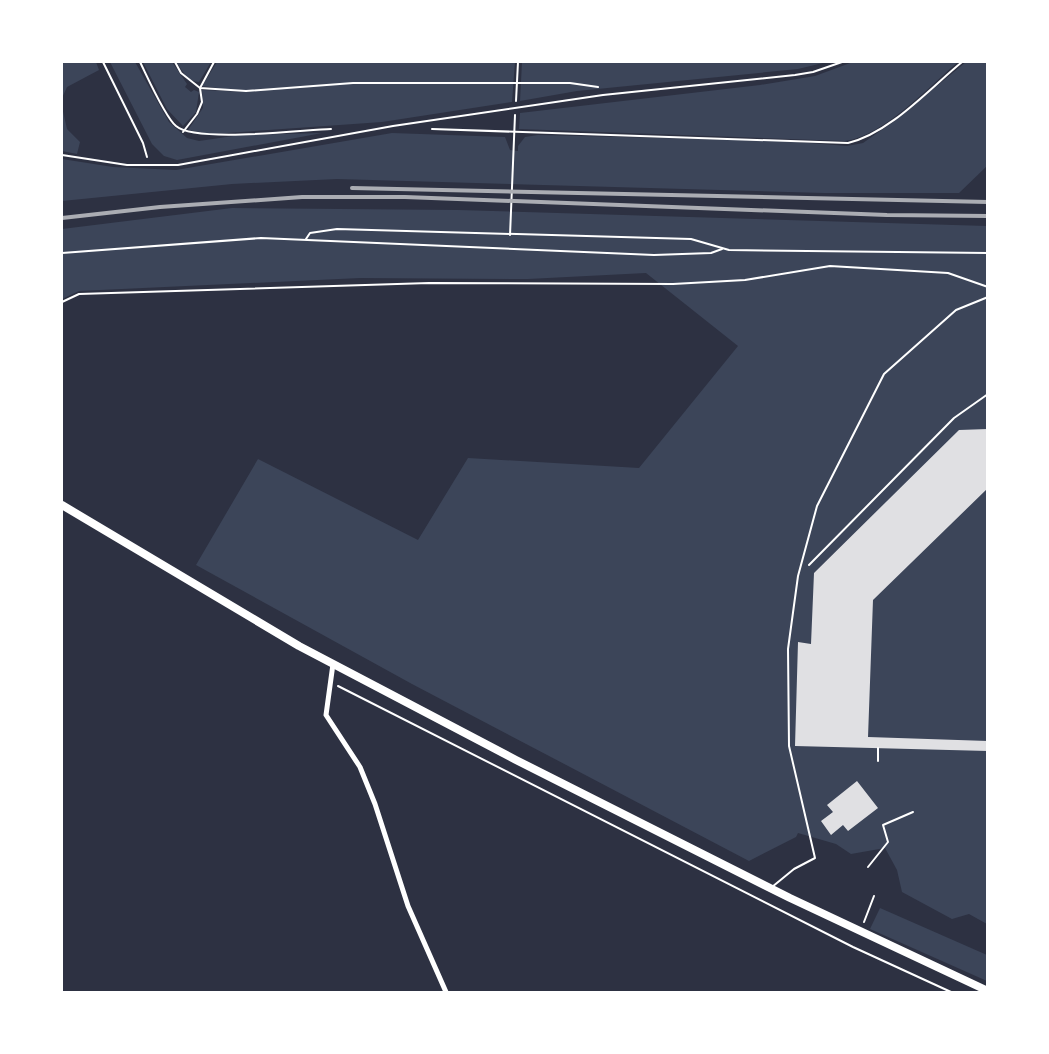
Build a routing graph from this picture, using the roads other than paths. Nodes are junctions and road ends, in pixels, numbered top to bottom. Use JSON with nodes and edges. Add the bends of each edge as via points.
{"nodes":[{"id":1,"x":843,"y":62,"type":"edge"},
{"id":2,"x":62,"y":155,"type":"edge"},
{"id":3,"x":987,"y":297,"type":"edge"},
{"id":4,"x":62,"y":505,"type":"edge"},
{"id":5,"x":333,"y":664,"type":"junction"},
{"id":6,"x":770,"y":889,"type":"junction"},
{"id":7,"x":987,"y":991,"type":"edge"},
{"id":8,"x":446,"y":993,"type":"edge"}],
"edges":[{"from":1,"to":2,"type":"lane","via":[[795,75],[603,95],[393,126],[178,165]]},
{"from":3,"to":6,"type":"lane","via":[[956,310],[885,374],[817,506],[798,576],[788,649],[789,746],[814,858],[794,868]]},
{"from":4,"to":5,"type":"main road"},
{"from":5,"to":6,"type":"main road"},
{"from":5,"to":8,"type":"street","via":[[326,715],[360,767],[408,906]]},
{"from":6,"to":7,"type":"main road"}]}
